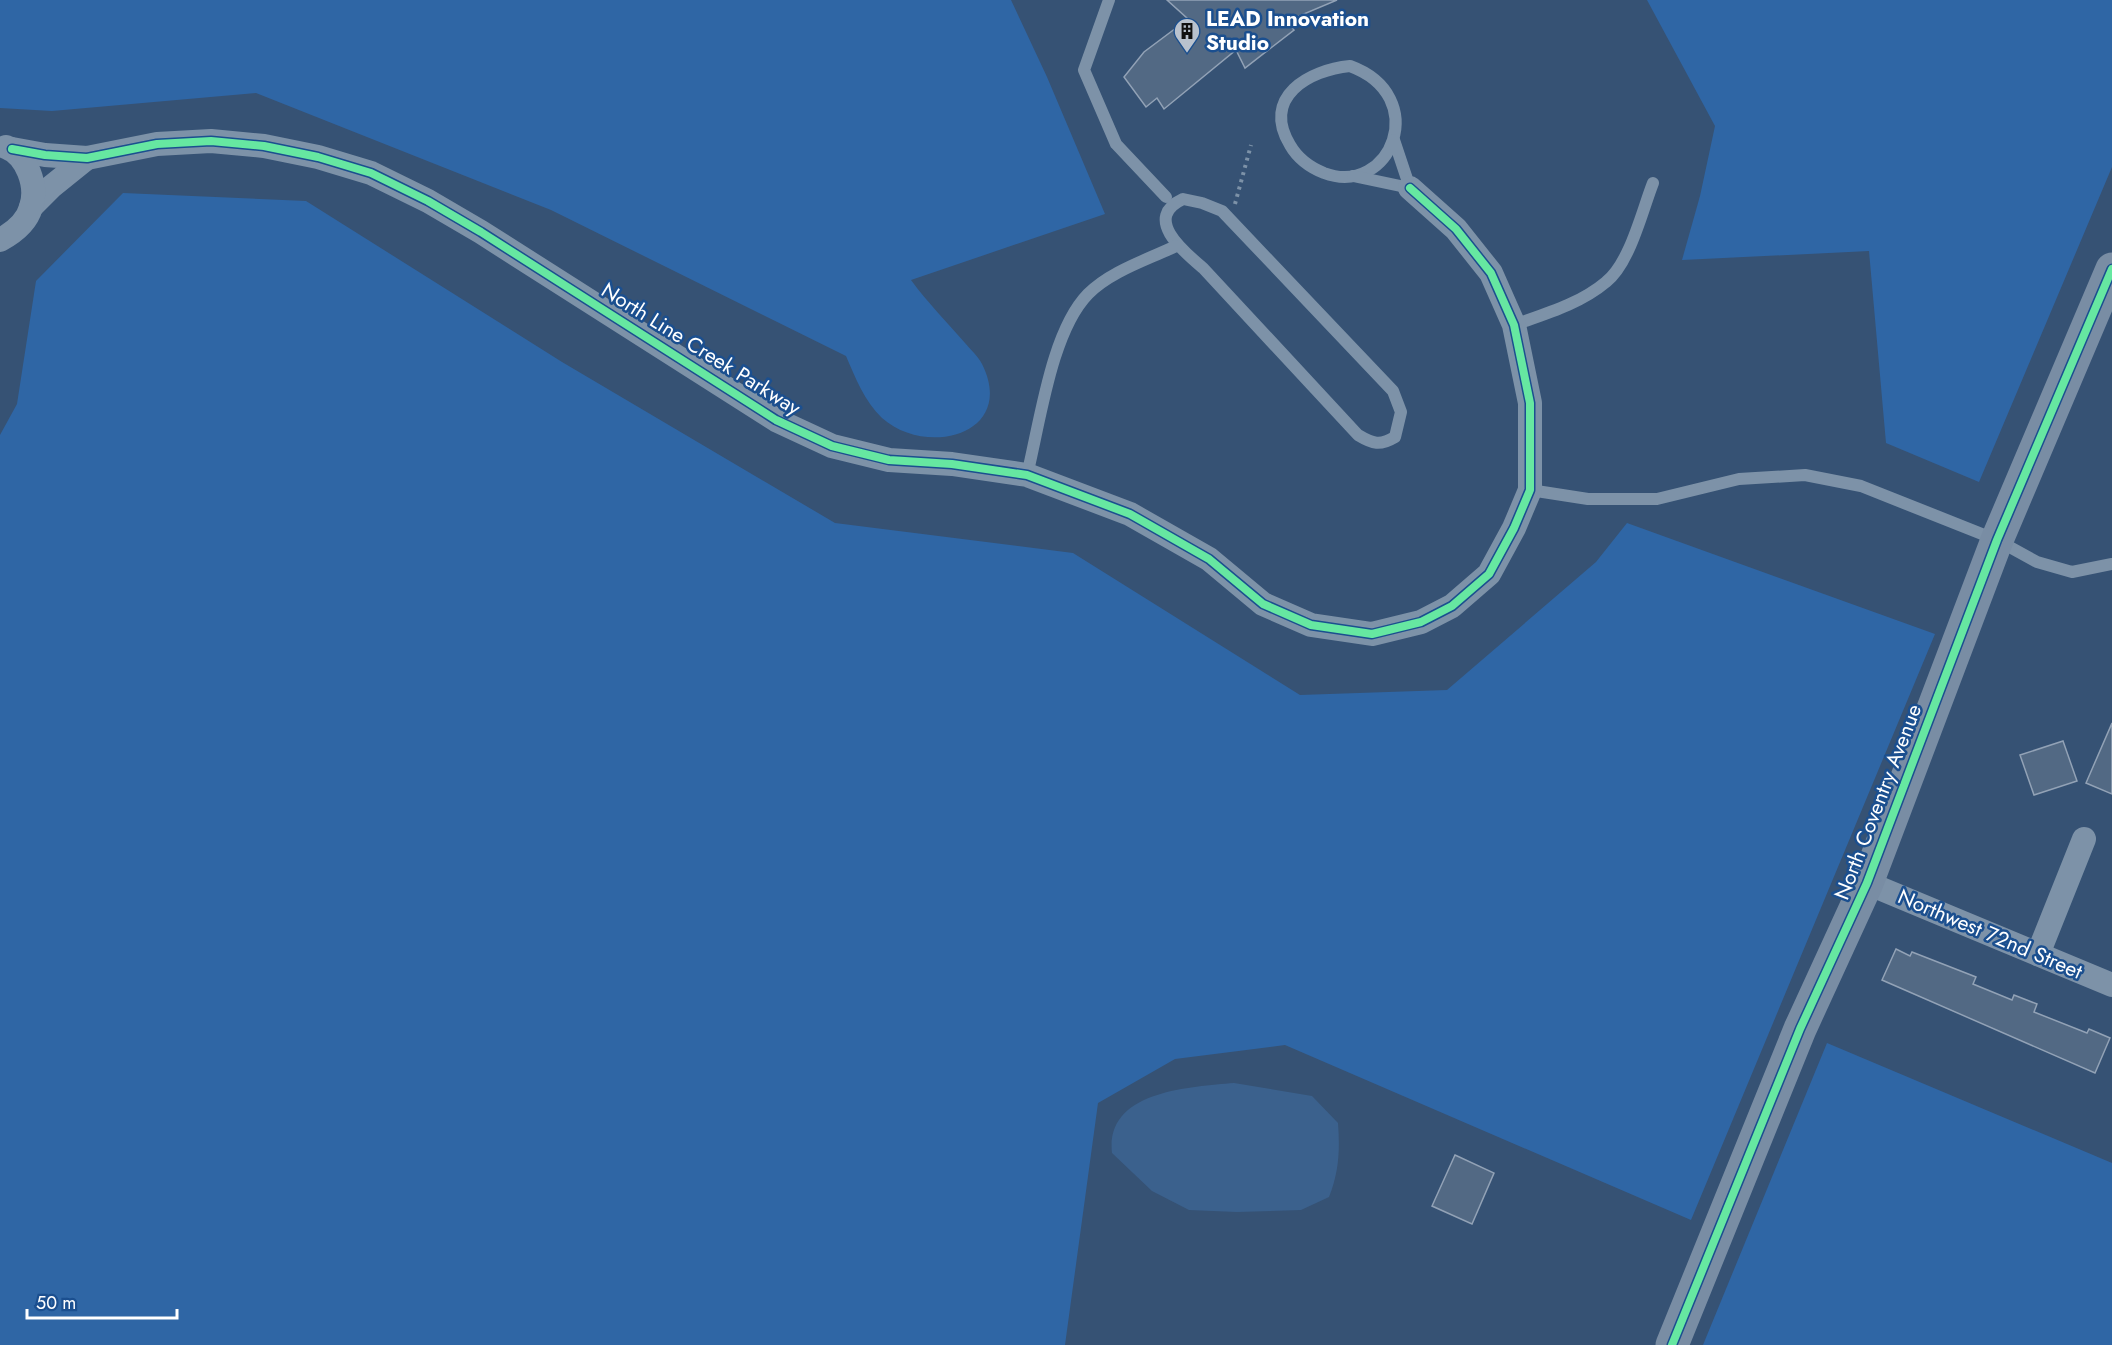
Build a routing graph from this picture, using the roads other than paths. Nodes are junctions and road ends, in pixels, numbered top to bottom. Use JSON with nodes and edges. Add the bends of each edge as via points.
{"nodes":[{"id":1,"x":1109,"y":0,"type":"edge"},
{"id":2,"x":1394,"y":140,"type":"junction"},
{"id":3,"x":6,"y":147,"type":"edge"},
{"id":4,"x":87,"y":158,"type":"junction"},
{"id":5,"x":1353,"y":176,"type":"junction"},
{"id":6,"x":1653,"y":183,"type":"dead end"},
{"id":7,"x":1410,"y":188,"type":"junction"},
{"id":8,"x":1166,"y":197,"type":"dead end"},
{"id":9,"x":31,"y":207,"type":"junction"},
{"id":10,"x":4,"y":240,"type":"edge"},
{"id":11,"x":1176,"y":246,"type":"junction"},
{"id":12,"x":2112,"y":269,"type":"edge"},
{"id":13,"x":1514,"y":325,"type":"junction"},
{"id":14,"x":1027,"y":475,"type":"junction"},
{"id":15,"x":1530,"y":490,"type":"junction"},
{"id":16,"x":1997,"y":540,"type":"junction"},
{"id":17,"x":2112,"y":564,"type":"edge"},
{"id":18,"x":2084,"y":839,"type":"dead end"},
{"id":19,"x":1867,"y":883,"type":"junction"},
{"id":20,"x":2038,"y":954,"type":"junction"},
{"id":21,"x":2112,"y":985,"type":"edge"},
{"id":22,"x":1672,"y":1345,"type":"edge"}],
"edges":[{"from":1,"to":8,"type":"lane","via":[[1084,70],[1116,144]]},
{"from":2,"to":5,"type":"lane","via":[[1380,161]]},
{"from":2,"to":5,"type":"lane","via":[[1397,121],[1393,104],[1373,77],[1350,66],[1328,68],[1298,83],[1285,101],[1284,136],[1295,154],[1312,168],[1332,176]]},
{"from":2,"to":7,"type":"lane"},
{"from":3,"to":4,"type":"street","name":"North Line Creek Parkway"},
{"from":3,"to":9,"type":"street","name":"North Line Creek Parkway","via":[[23,160],[29,174],[33,188]]},
{"from":4,"to":9,"type":"street","name":"North Line Creek Parkway"},
{"from":4,"to":14,"type":"street","name":"North Line Creek Parkway","via":[[157,144],[211,141],[264,146],[371,173],[481,232],[776,420],[832,446],[889,460]]},
{"from":5,"to":7,"type":"lane"},
{"from":6,"to":13,"type":"lane","via":[[1629,246],[1607,282],[1581,299]]},
{"from":7,"to":13,"type":"street","name":"North Line Creek Parkway","via":[[1456,230],[1491,273]]},
{"from":9,"to":10,"type":"street","name":"North Line Creek Parkway","via":[[21,225]]},
{"from":11,"to":11,"type":"lane","via":[[1203,268],[1358,435],[1373,444],[1384,444],[1395,437],[1401,412],[1394,391],[1222,212],[1202,203],[1183,200],[1172,204],[1166,214],[1167,227]]},
{"from":11,"to":14,"type":"lane","via":[[1123,270],[1088,294],[1064,327]]},
{"from":12,"to":16,"type":"street","name":"North Coventry Avenue"},
{"from":13,"to":15,"type":"street","name":"North Line Creek Parkway","via":[[1530,403]]},
{"from":14,"to":15,"type":"street","name":"North Line Creek Parkway","via":[[1130,514],[1209,559],[1263,603],[1311,625],[1372,634],[1421,622],[1452,606],[1489,574]]},
{"from":15,"to":16,"type":"lane","via":[[1588,499],[1657,499],[1739,479],[1805,475],[1861,486]]},
{"from":16,"to":17,"type":"lane","via":[[2037,562],[2072,572]]},
{"from":16,"to":19,"type":"street","name":"North Coventry Avenue"},
{"from":18,"to":20,"type":"street"},
{"from":19,"to":20,"type":"street","name":"Northwest 72nd Street"},
{"from":19,"to":22,"type":"street","name":"North Coventry Avenue","via":[[1800,1029]]},
{"from":20,"to":21,"type":"street","name":"Northwest 72nd Street"}]}
